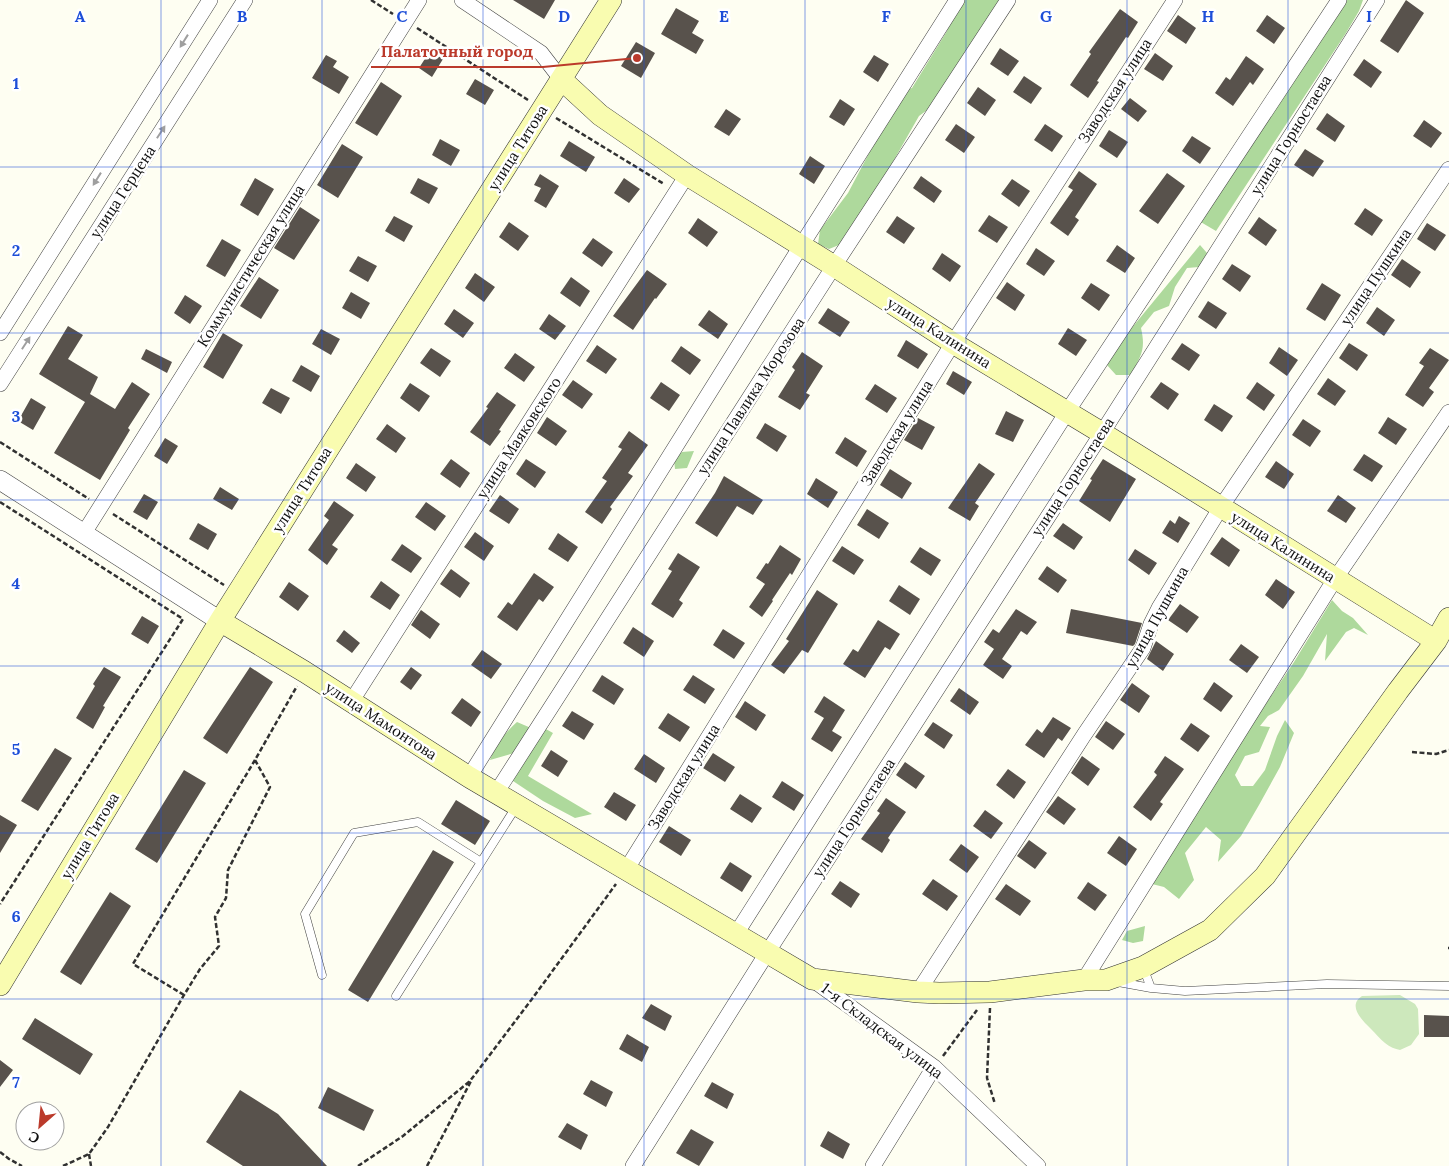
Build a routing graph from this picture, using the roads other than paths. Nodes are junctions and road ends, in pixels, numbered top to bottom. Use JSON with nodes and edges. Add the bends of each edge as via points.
{"nodes":[{"id":1,"x":210,"y":0,"type":"edge"},
{"id":2,"x":246,"y":0,"type":"edge"},
{"id":3,"x":419,"y":0,"type":"edge"},
{"id":4,"x":462,"y":0,"type":"edge"},
{"id":5,"x":611,"y":0,"type":"edge"},
{"id":6,"x":957,"y":0,"type":"edge"},
{"id":7,"x":1008,"y":0,"type":"edge"},
{"id":8,"x":1175,"y":0,"type":"edge"},
{"id":9,"x":1339,"y":0,"type":"edge"},
{"id":10,"x":1377,"y":0,"type":"edge"},
{"id":11,"x":561,"y":79,"type":"junction"},
{"id":12,"x":1449,"y":169,"type":"edge"},
{"id":13,"x":682,"y":183,"type":"junction"},
{"id":14,"x":801,"y":246,"type":"junction"},
{"id":15,"x":834,"y":266,"type":"junction"},
{"id":16,"x":0,"y":333,"type":"edge"},
{"id":17,"x":953,"y":343,"type":"junction"},
{"id":18,"x":0,"y":384,"type":"edge"},
{"id":19,"x":1068,"y":412,"type":"junction"},
{"id":20,"x":1449,"y":412,"type":"edge"},
{"id":21,"x":1102,"y":433,"type":"junction"},
{"id":22,"x":0,"y":480,"type":"edge"},
{"id":23,"x":1221,"y":507,"type":"junction"},
{"id":24,"x":84,"y":533,"type":"junction"},
{"id":25,"x":1335,"y":580,"type":"junction"},
{"id":26,"x":1449,"y":618,"type":"edge"},
{"id":27,"x":220,"y":621,"type":"junction"},
{"id":28,"x":1436,"y":641,"type":"junction"},
{"id":29,"x":351,"y":702,"type":"junction"},
{"id":30,"x":469,"y":777,"type":"junction"},
{"id":31,"x":496,"y":793,"type":"junction"},
{"id":32,"x":517,"y":805,"type":"junction"},
{"id":33,"x":481,"y":862,"type":"junction"},
{"id":34,"x":626,"y":870,"type":"junction"},
{"id":35,"x":736,"y":934,"type":"junction"},
{"id":36,"x":767,"y":953,"type":"junction"},
{"id":37,"x":1143,"y":967,"type":"junction"},
{"id":38,"x":322,"y":975,"type":"dead end"},
{"id":39,"x":812,"y":979,"type":"junction"},
{"id":40,"x":1084,"y":980,"type":"junction"},
{"id":41,"x":1106,"y":980,"type":"junction"},
{"id":42,"x":0,"y":985,"type":"edge"},
{"id":43,"x":1449,"y":986,"type":"edge"},
{"id":44,"x":1151,"y":988,"type":"junction"},
{"id":45,"x":918,"y":992,"type":"junction"},
{"id":46,"x":396,"y":996,"type":"dead end"},
{"id":47,"x":934,"y":1067,"type":"junction"},
{"id":48,"x":633,"y":1166,"type":"edge"},
{"id":49,"x":874,"y":1166,"type":"edge"},
{"id":50,"x":1038,"y":1166,"type":"edge"}],
"edges":[{"from":1,"to":16,"type":"street","name":"улица Герцена","one_way":true},
{"from":18,"to":2,"type":"street","name":"улица Герцена","one_way":true},
{"from":3,"to":24,"type":"street","name":"Коммунистическая улица"},
{"from":4,"to":11,"type":"street","name":"улица Калинина","via":[[541,54]]},
{"from":5,"to":11,"type":"main road","name":"улица Титова"},
{"from":6,"to":14,"type":"street"},
{"from":7,"to":15,"type":"street","name":"улица Павлика Морозова"},
{"from":8,"to":17,"type":"street","name":"Заводская улица"},
{"from":9,"to":19,"type":"street"},
{"from":10,"to":21,"type":"street","name":"улица Горностаева"},
{"from":11,"to":13,"type":"main road","name":"улица Калинина"},
{"from":11,"to":27,"type":"main road","name":"улица Титова"},
{"from":12,"to":23,"type":"street","name":"улица Пушкина"},
{"from":13,"to":14,"type":"main road","name":"улица Калинина"},
{"from":13,"to":29,"type":"street","name":"улица Маяковского"},
{"from":14,"to":15,"type":"main road","name":"улица Калинина"},
{"from":14,"to":30,"type":"street"},
{"from":15,"to":17,"type":"main road","name":"улица Калинина"},
{"from":15,"to":31,"type":"street","name":"улица Павлика Морозова"},
{"from":17,"to":19,"type":"main road","name":"улица Калинина"},
{"from":17,"to":34,"type":"street","name":"Заводская улица"},
{"from":19,"to":21,"type":"main road","name":"улица Калинина"},
{"from":19,"to":35,"type":"street"},
{"from":20,"to":25,"type":"street"},
{"from":21,"to":23,"type":"main road","name":"улица Калинина"},
{"from":21,"to":36,"type":"street","name":"улица Горностаева"},
{"from":22,"to":24,"type":"street","name":"улица Мамонтова"},
{"from":23,"to":25,"type":"main road","name":"улица Калинина"},
{"from":23,"to":45,"type":"street","name":"улица Пушкина","via":[[1159,608],[1143,648]]},
{"from":24,"to":27,"type":"street","name":"улица Мамонтова"},
{"from":25,"to":28,"type":"main road","name":"улица Калинина"},
{"from":25,"to":40,"type":"street"},
{"from":26,"to":28,"type":"main road"},
{"from":27,"to":29,"type":"main road","name":"улица Мамонтова"},
{"from":27,"to":42,"type":"main road","name":"улица Титова"},
{"from":28,"to":37,"type":"main road","via":[[1265,876],[1210,930]]},
{"from":29,"to":30,"type":"main road","name":"улица Мамонтова"},
{"from":30,"to":31,"type":"main road","name":"улица Мамонтова"},
{"from":31,"to":32,"type":"main road","name":"улица Мамонтова"},
{"from":32,"to":33,"type":"lane"},
{"from":32,"to":34,"type":"main road","name":"улица Мамонтова"},
{"from":33,"to":38,"type":"lane","via":[[418,822],[354,833],[305,914]]},
{"from":33,"to":46,"type":"lane"},
{"from":34,"to":35,"type":"main road","name":"улица Мамонтова"},
{"from":35,"to":36,"type":"main road","name":"улица Мамонтова"},
{"from":36,"to":39,"type":"main road"},
{"from":36,"to":48,"type":"street","name":"улица Горностаева"},
{"from":37,"to":41,"type":"main road"},
{"from":37,"to":44,"type":"lane"},
{"from":39,"to":45,"type":"main road"},
{"from":39,"to":47,"type":"street","name":"1-я Складская улица"},
{"from":40,"to":41,"type":"main road"},
{"from":40,"to":45,"type":"main road","via":[[990,992]]},
{"from":41,"to":44,"type":"lane"},
{"from":43,"to":44,"type":"lane","via":[[1326,984],[1185,991]]},
{"from":47,"to":49,"type":"street"},
{"from":47,"to":50,"type":"street","name":"1-я Складская улица"}]}
